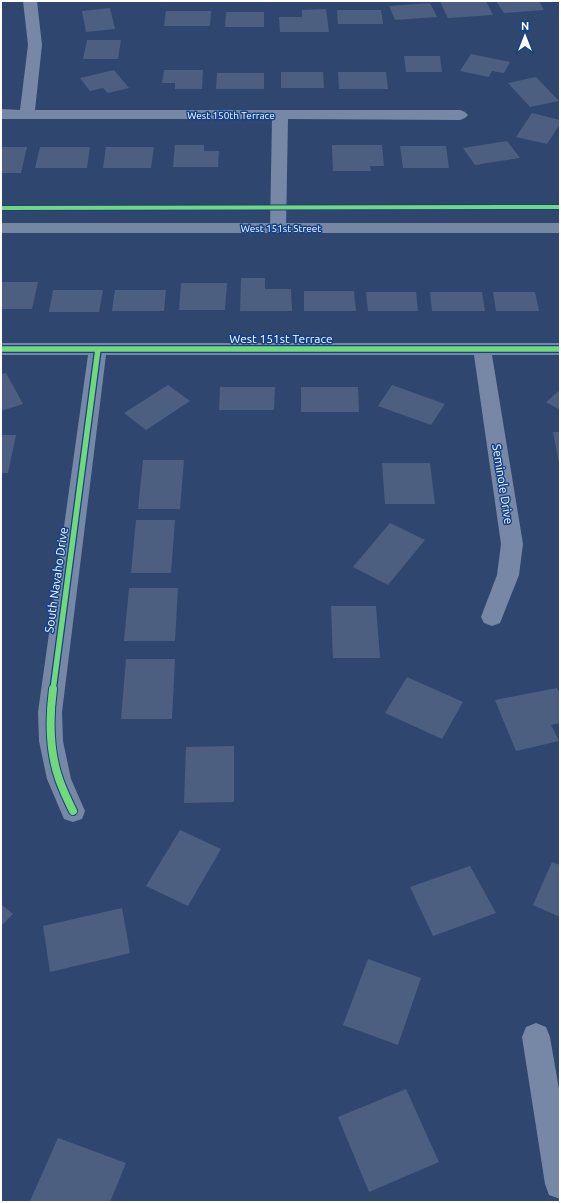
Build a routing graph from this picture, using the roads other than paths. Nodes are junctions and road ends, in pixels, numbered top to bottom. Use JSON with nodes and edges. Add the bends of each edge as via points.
{"nodes":[{"id":1,"x":30,"y":1,"type":"edge"},
{"id":2,"x":1,"y":114,"type":"edge"},
{"id":3,"x":27,"y":114,"type":"junction"},
{"id":4,"x":280,"y":115,"type":"junction"},
{"id":5,"x":460,"y":115,"type":"dead end"},
{"id":6,"x":1,"y":228,"type":"edge"},
{"id":7,"x":278,"y":228,"type":"junction"},
{"id":8,"x":560,"y":228,"type":"edge"},
{"id":9,"x":1,"y":349,"type":"edge"},
{"id":10,"x":98,"y":349,"type":"junction"},
{"id":11,"x":482,"y":349,"type":"junction"},
{"id":12,"x":560,"y":349,"type":"edge"},
{"id":13,"x":492,"y":617,"type":"dead end"},
{"id":14,"x":74,"y":811,"type":"dead end"},
{"id":15,"x":536,"y":1037,"type":"dead end"},
{"id":16,"x":560,"y":1184,"type":"edge"}],
"edges":[{"from":1,"to":3,"type":"street","via":[[35,45]]},
{"from":2,"to":3,"type":"street","name":"West 150th Terrace"},
{"from":3,"to":4,"type":"street","name":"West 150th Terrace"},
{"from":4,"to":5,"type":"street","name":"West 150th Terrace"},
{"from":4,"to":7,"type":"street"},
{"from":6,"to":7,"type":"main road","name":"West 151st Street"},
{"from":7,"to":8,"type":"main road","name":"West 151st Street"},
{"from":9,"to":10,"type":"street","name":"West 151st Terrace"},
{"from":10,"to":11,"type":"street","name":"West 151st Terrace"},
{"from":10,"to":14,"type":"street","name":"South Navaho Drive","via":[[50,712],[51,741],[59,779]]},
{"from":11,"to":12,"type":"street","name":"West 151st Terrace"},
{"from":11,"to":13,"type":"street","name":"Seminole Drive","via":[[512,544],[508,575]]},
{"from":15,"to":16,"type":"street"}]}
